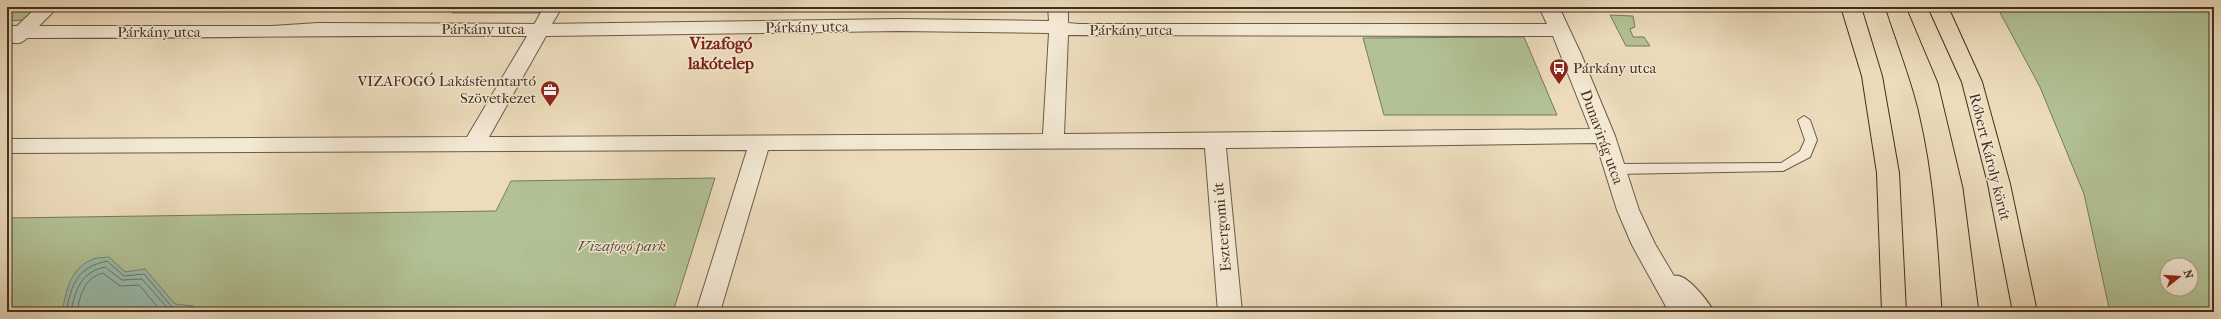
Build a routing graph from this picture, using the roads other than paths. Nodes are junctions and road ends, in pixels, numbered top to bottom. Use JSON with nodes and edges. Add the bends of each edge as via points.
{"nodes":[{"id":1,"x":48,"y":7,"type":"edge"},
{"id":2,"x":553,"y":7,"type":"edge"},
{"id":3,"x":1058,"y":7,"type":"edge"},
{"id":4,"x":1549,"y":7,"type":"edge"},
{"id":5,"x":1851,"y":7,"type":"edge"},
{"id":6,"x":1938,"y":7,"type":"edge"},
{"id":7,"x":1059,"y":27,"type":"junction"},
{"id":8,"x":540,"y":30,"type":"junction"},
{"id":9,"x":1559,"y":30,"type":"junction"},
{"id":10,"x":14,"y":32,"type":"edge"},
{"id":11,"x":7,"y":46,"type":"edge"},
{"id":12,"x":1804,"y":120,"type":"dead end"},
{"id":13,"x":1604,"y":136,"type":"junction"},
{"id":14,"x":1215,"y":141,"type":"junction"},
{"id":15,"x":760,"y":142,"type":"junction"},
{"id":16,"x":1053,"y":142,"type":"junction"},
{"id":17,"x":474,"y":144,"type":"junction"},
{"id":18,"x":7,"y":146,"type":"edge"},
{"id":19,"x":1615,"y":169,"type":"junction"},
{"id":20,"x":1644,"y":245,"type":"junction"},
{"id":21,"x":708,"y":312,"type":"edge"},
{"id":22,"x":1230,"y":312,"type":"edge"},
{"id":23,"x":1682,"y":312,"type":"edge"},
{"id":24,"x":1702,"y":312,"type":"edge"},
{"id":25,"x":1894,"y":312,"type":"edge"},
{"id":26,"x":2025,"y":312,"type":"edge"}],
"edges":[{"from":1,"to":10,"type":"street"},
{"from":2,"to":8,"type":"street"},
{"from":3,"to":7,"type":"street"},
{"from":4,"to":9,"type":"street","name":"Dunavirág utca"},
{"from":5,"to":25,"type":"main road","via":[[1872,76],[1888,173]]},
{"from":6,"to":26,"type":"main road","name":"Róbert Károly körút","via":[[1972,82],[1999,184]]},
{"from":7,"to":8,"type":"street","name":"Párkány utca","via":[[899,25]]},
{"from":7,"to":9,"type":"street","name":"Párkány utca","via":[[1079,30]]},
{"from":7,"to":16,"type":"street"},
{"from":8,"to":10,"type":"street","name":"Párkány utca"},
{"from":8,"to":17,"type":"street"},
{"from":9,"to":13,"type":"street","name":"Dunavirág utca"},
{"from":10,"to":11,"type":"street"},
{"from":12,"to":19,"type":"lane","via":[[1811,140],[1805,154],[1783,167]]},
{"from":13,"to":14,"type":"street"},
{"from":13,"to":19,"type":"street","name":"Dunavirág utca"},
{"from":14,"to":16,"type":"street"},
{"from":14,"to":22,"type":"street","name":"Esztergomi út"},
{"from":15,"to":16,"type":"street"},
{"from":15,"to":17,"type":"street"},
{"from":15,"to":21,"type":"street"},
{"from":17,"to":18,"type":"street"},
{"from":19,"to":20,"type":"street","name":"Dunavirág utca","via":[[1628,210]]},
{"from":20,"to":23,"type":"street","name":"Dunavirág utca"},
{"from":20,"to":24,"type":"street","name":"Dunavirág utca"}]}
